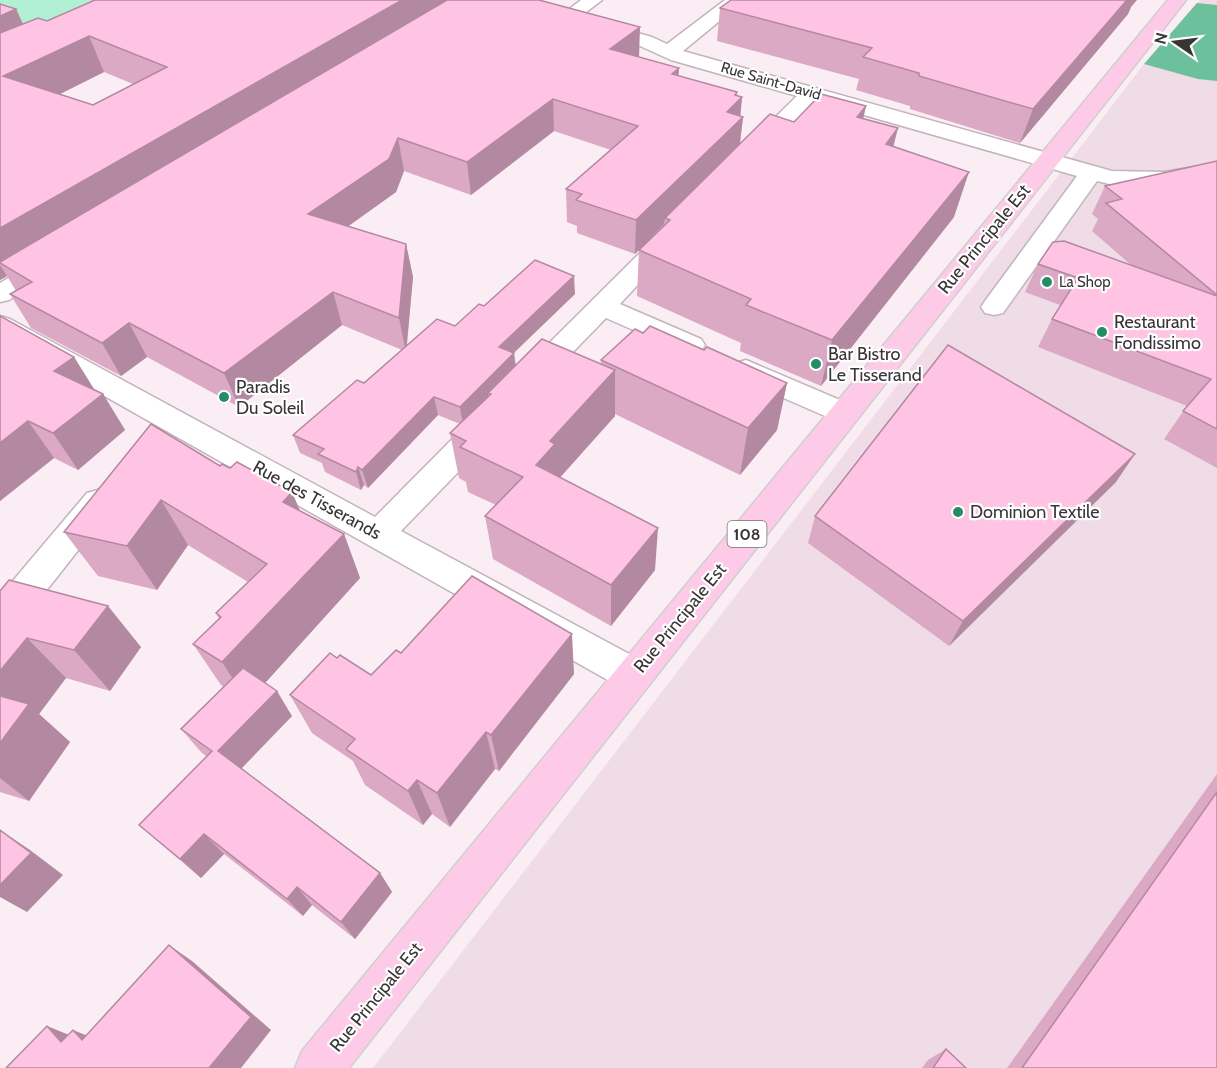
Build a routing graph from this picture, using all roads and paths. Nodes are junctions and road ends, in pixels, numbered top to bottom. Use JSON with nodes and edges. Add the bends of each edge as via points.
{"nodes":[{"id":1,"x":593,"y":0,"type":"edge"},
{"id":2,"x":736,"y":0,"type":"edge"},
{"id":3,"x":1174,"y":0,"type":"edge"},
{"id":4,"x":545,"y":13,"type":"edge"},
{"id":5,"x":565,"y":19,"type":"junction"},
{"id":6,"x":669,"y":52,"type":"junction"},
{"id":7,"x":812,"y":93,"type":"junction"},
{"id":8,"x":1048,"y":159,"type":"junction"},
{"id":9,"x":739,"y":167,"type":"edge"},
{"id":10,"x":1217,"y":171,"type":"edge"},
{"id":11,"x":1091,"y":173,"type":"junction"},
{"id":12,"x":682,"y":224,"type":"edge"},
{"id":13,"x":71,"y":251,"type":"edge"},
{"id":14,"x":0,"y":294,"type":"edge"},
{"id":15,"x":602,"y":306,"type":"junction"},
{"id":16,"x":994,"y":307,"type":"dead end"},
{"id":17,"x":13,"y":332,"type":"edge"},
{"id":18,"x":0,"y":357,"type":"edge"},
{"id":19,"x":844,"y":413,"type":"junction"},
{"id":20,"x":168,"y":416,"type":"junction"},
{"id":21,"x":146,"y":443,"type":"edge"},
{"id":22,"x":117,"y":479,"type":"edge"},
{"id":23,"x":378,"y":534,"type":"junction"},
{"id":24,"x":0,"y":622,"type":"edge"},
{"id":25,"x":633,"y":675,"type":"junction"},
{"id":26,"x":319,"y":1068,"type":"edge"}],
"edges":[{"from":1,"to":5,"type":"street"},
{"from":2,"to":6,"type":"street"},
{"from":3,"to":8,"type":"main road","name":"Rue Principale Est","number":"108"},
{"from":4,"to":5,"type":"street","name":"Rue Saint-David"},
{"from":5,"to":6,"type":"street","name":"Rue Saint-David","via":[[645,41]]},
{"from":6,"to":7,"type":"street","name":"Rue Saint-David"},
{"from":7,"to":8,"type":"street","name":"Rue Saint-David"},
{"from":7,"to":9,"type":"street"},
{"from":8,"to":11,"type":"street","name":"Rue Saint-David"},
{"from":8,"to":19,"type":"main road","name":"Rue Principale Est","number":"108"},
{"from":10,"to":11,"type":"street","name":"Rue Saint-David","via":[[1151,182]]},
{"from":11,"to":16,"type":"street"},
{"from":12,"to":15,"type":"street"},
{"from":13,"to":14,"type":"street"},
{"from":15,"to":19,"type":"street"},
{"from":15,"to":23,"type":"street"},
{"from":17,"to":18,"type":"street"},
{"from":17,"to":20,"type":"street","name":"Rue des Tisserands"},
{"from":19,"to":25,"type":"main road","name":"Rue Principale Est","number":"108"},
{"from":20,"to":21,"type":"street"},
{"from":20,"to":23,"type":"street","name":"Rue des Tisserands"},
{"from":22,"to":24,"type":"street"},
{"from":23,"to":25,"type":"street","name":"Rue des Tisserands"},
{"from":25,"to":26,"type":"main road","name":"Rue Principale Est","number":"108"}]}
